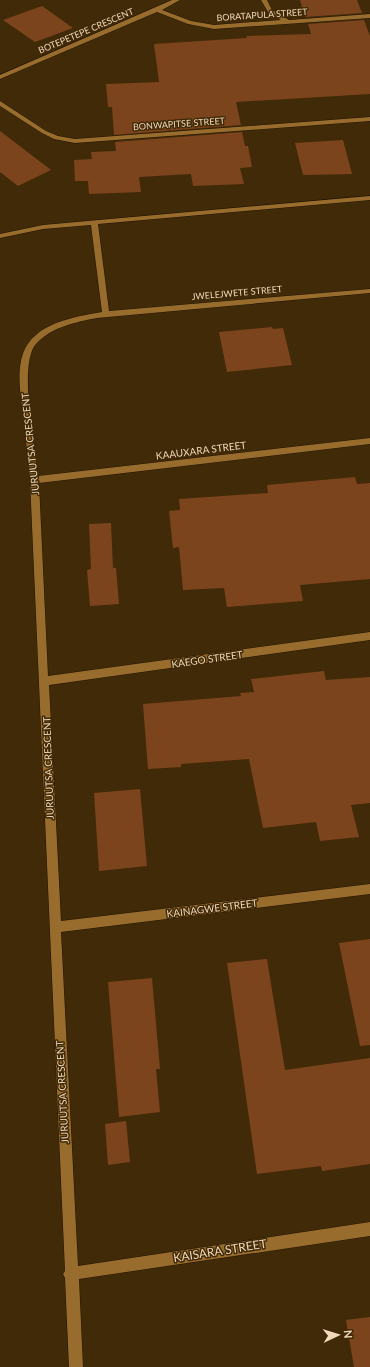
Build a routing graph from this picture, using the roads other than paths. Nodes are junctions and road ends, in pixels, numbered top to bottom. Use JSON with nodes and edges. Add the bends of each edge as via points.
{"nodes":[{"id":1,"x":178,"y":0,"type":"edge"},
{"id":2,"x":264,"y":0,"type":"edge"},
{"id":3,"x":157,"y":10,"type":"junction"},
{"id":4,"x":370,"y":16,"type":"edge"},
{"id":5,"x":288,"y":22,"type":"junction"},
{"id":6,"x":0,"y":77,"type":"edge"},
{"id":7,"x":0,"y":103,"type":"edge"},
{"id":8,"x":370,"y":119,"type":"edge"},
{"id":9,"x":370,"y":198,"type":"edge"},
{"id":10,"x":94,"y":223,"type":"junction"},
{"id":11,"x":0,"y":236,"type":"edge"},
{"id":12,"x":370,"y":291,"type":"edge"},
{"id":13,"x":106,"y":314,"type":"junction"},
{"id":14,"x":370,"y":441,"type":"edge"},
{"id":15,"x":34,"y":480,"type":"junction"},
{"id":16,"x":370,"y":636,"type":"edge"},
{"id":17,"x":45,"y":681,"type":"junction"},
{"id":18,"x":370,"y":890,"type":"edge"},
{"id":19,"x":54,"y":927,"type":"junction"},
{"id":20,"x":370,"y":1228,"type":"edge"},
{"id":21,"x":70,"y":1274,"type":"junction"},
{"id":22,"x":76,"y":1367,"type":"edge"}],
"edges":[{"from":1,"to":3,"type":"street","name":"BOTEPETEPE CRESCENT"},
{"from":2,"to":5,"type":"street","via":[[270,11]]},
{"from":3,"to":5,"type":"street","name":"BORATAPULA STREET","via":[[190,23],[214,27]]},
{"from":3,"to":6,"type":"street","name":"BOTEPETEPE CRESCENT"},
{"from":4,"to":5,"type":"street","name":"BORATAPULA STREET"},
{"from":7,"to":8,"type":"street","name":"BONWAPITSE STREET","via":[[44,132],[56,138],[75,141]]},
{"from":9,"to":10,"type":"street"},
{"from":10,"to":11,"type":"street","via":[[43,227]]},
{"from":10,"to":13,"type":"street"},
{"from":12,"to":13,"type":"street","name":"JWELEJWETE STREET"},
{"from":13,"to":15,"type":"street","name":"JURUUTSA CRESCENT","via":[[49,329],[32,343],[24,362],[23,378]]},
{"from":14,"to":15,"type":"street","name":"KAAUXARA STREET"},
{"from":15,"to":17,"type":"street","name":"JURUUTSA CRESCENT"},
{"from":16,"to":17,"type":"street","name":"KAEGO STREET"},
{"from":17,"to":19,"type":"street","name":"JURUUTSA CRESCENT"},
{"from":18,"to":19,"type":"street","name":"KAINAGWE STREET"},
{"from":19,"to":21,"type":"street","name":"JURUUTSA CRESCENT"},
{"from":20,"to":21,"type":"street","name":"KAISARA STREET"},
{"from":21,"to":22,"type":"street","name":"JURUUTSA CRESCENT"}]}
